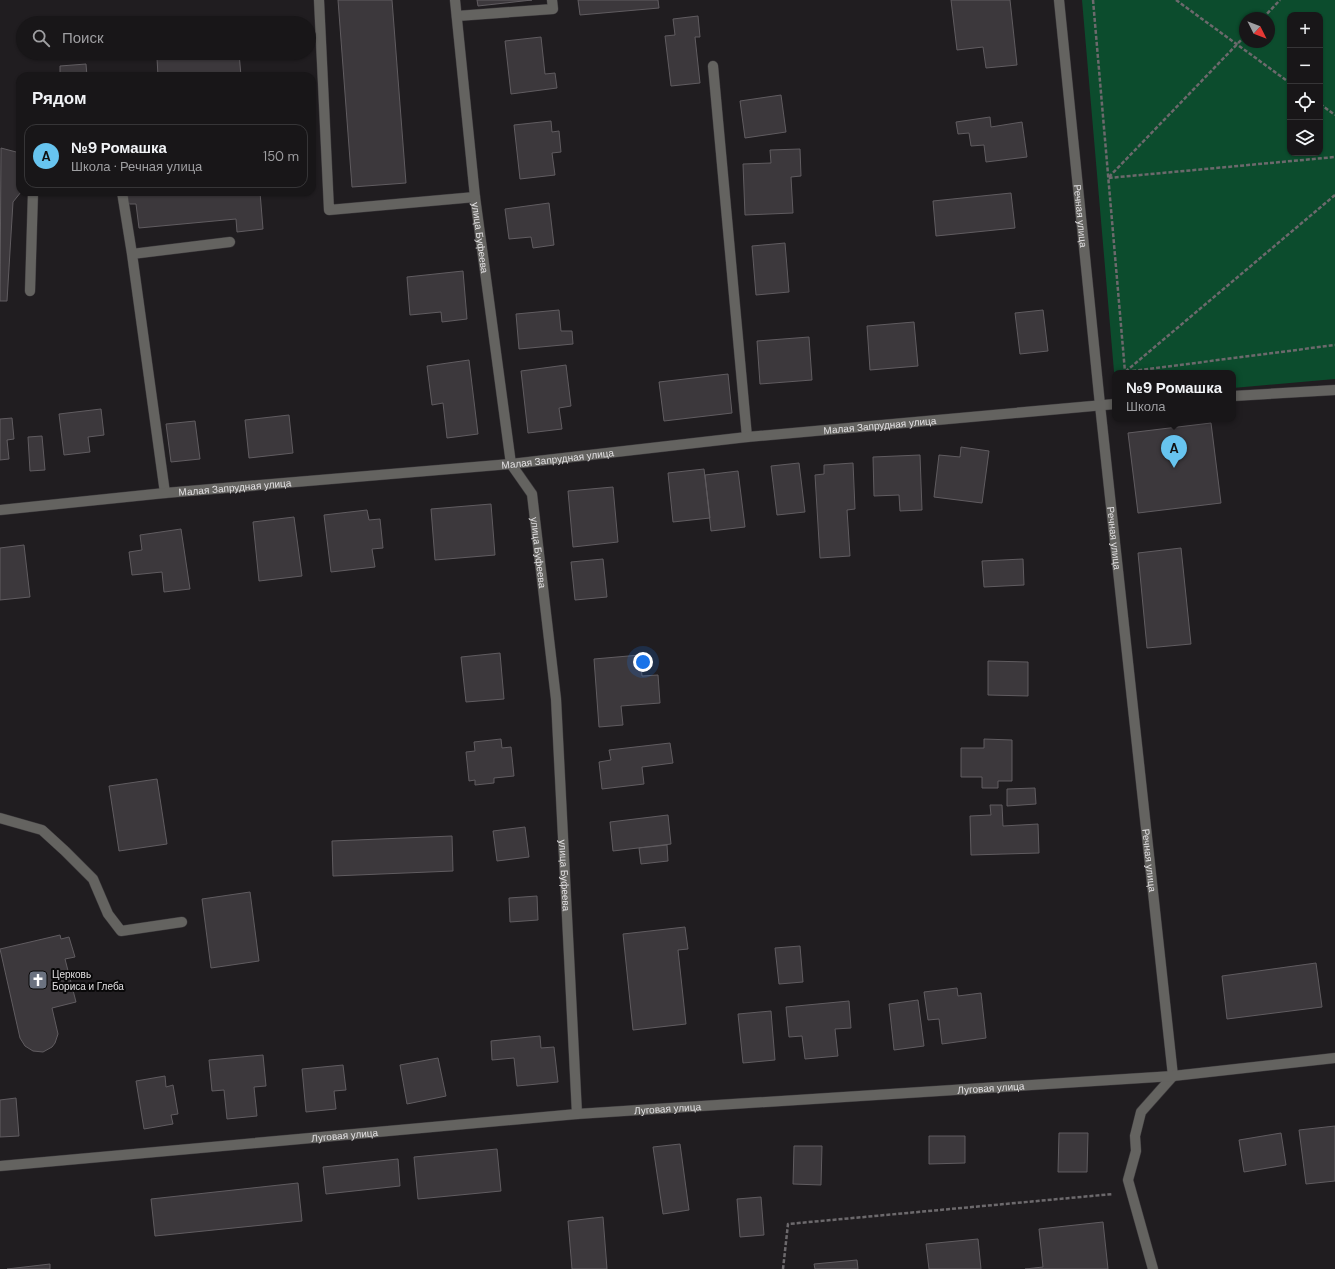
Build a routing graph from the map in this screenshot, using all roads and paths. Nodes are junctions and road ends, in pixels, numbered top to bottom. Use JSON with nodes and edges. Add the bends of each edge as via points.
{"nodes":[{"id":1,"x":319,"y":0,"type":"edge"},
{"id":2,"x":455,"y":0,"type":"edge"},
{"id":3,"x":552,"y":0,"type":"edge"},
{"id":4,"x":1059,"y":0,"type":"edge"},
{"id":5,"x":1093,"y":0,"type":"edge"},
{"id":6,"x":1176,"y":0,"type":"edge"},
{"id":7,"x":1280,"y":0,"type":"edge"},
{"id":8,"x":1269,"y":12,"type":"edge"},
{"id":9,"x":457,"y":16,"type":"junction"},
{"id":10,"x":1237,"y":44,"type":"junction"},
{"id":11,"x":714,"y":66,"type":"dead end"},
{"id":12,"x":1287,"y":80,"type":"edge"},
{"id":13,"x":1323,"y":106,"type":"edge"},
{"id":14,"x":1335,"y":115,"type":"edge"},
{"id":15,"x":1335,"y":157,"type":"edge"},
{"id":16,"x":1108,"y":178,"type":"junction"},
{"id":17,"x":1335,"y":195,"type":"edge"},
{"id":18,"x":33,"y":196,"type":"edge"},
{"id":19,"x":123,"y":196,"type":"edge"},
{"id":20,"x":475,"y":197,"type":"junction"},
{"id":21,"x":230,"y":242,"type":"dead end"},
{"id":22,"x":132,"y":254,"type":"junction"},
{"id":23,"x":30,"y":291,"type":"dead end"},
{"id":24,"x":1335,"y":345,"type":"edge"},
{"id":25,"x":1125,"y":370,"type":"edge"},
{"id":26,"x":1129,"y":370,"type":"edge"},
{"id":27,"x":1148,"y":370,"type":"edge"},
{"id":28,"x":1335,"y":390,"type":"edge"},
{"id":29,"x":1236,"y":396,"type":"edge"},
{"id":30,"x":1112,"y":404,"type":"edge"},
{"id":31,"x":1100,"y":405,"type":"junction"},
{"id":32,"x":747,"y":437,"type":"junction"},
{"id":33,"x":511,"y":464,"type":"junction"},
{"id":34,"x":164,"y":493,"type":"junction"},
{"id":35,"x":0,"y":510,"type":"edge"},
{"id":36,"x":0,"y":818,"type":"edge"},
{"id":37,"x":182,"y":922,"type":"dead end"},
{"id":38,"x":1335,"y":1058,"type":"edge"},
{"id":39,"x":1173,"y":1076,"type":"junction"},
{"id":40,"x":577,"y":1114,"type":"junction"},
{"id":41,"x":0,"y":1166,"type":"edge"},
{"id":42,"x":1132,"y":1192,"type":"junction"},
{"id":43,"x":783,"y":1269,"type":"edge"},
{"id":44,"x":1153,"y":1269,"type":"edge"}],
"edges":[{"from":1,"to":20,"type":"street","via":[[329,210]]},
{"from":2,"to":9,"type":"street","name":"улица Буфеева"},
{"from":3,"to":9,"type":"street","via":[[552,9]]},
{"from":4,"to":31,"type":"street","name":"Речная улица"},
{"from":5,"to":16,"type":"path"},
{"from":6,"to":10,"type":"path"},
{"from":7,"to":8,"type":"path"},
{"from":9,"to":20,"type":"street","name":"улица Буфеева"},
{"from":10,"to":12,"type":"path"},
{"from":10,"to":16,"type":"path"},
{"from":11,"to":32,"type":"street"},
{"from":13,"to":14,"type":"path"},
{"from":15,"to":16,"type":"path"},
{"from":16,"to":25,"type":"path"},
{"from":17,"to":26,"type":"path"},
{"from":18,"to":23,"type":"street"},
{"from":19,"to":22,"type":"street"},
{"from":20,"to":33,"type":"street","name":"улица Буфеева"},
{"from":21,"to":22,"type":"street"},
{"from":22,"to":34,"type":"street"},
{"from":24,"to":27,"type":"path"},
{"from":28,"to":29,"type":"street"},
{"from":30,"to":31,"type":"street","name":"Малая Запрудная улица"},
{"from":31,"to":32,"type":"street","name":"Малая Запрудная улица"},
{"from":31,"to":39,"type":"street","name":"Речная улица"},
{"from":32,"to":33,"type":"street","name":"Малая Запрудная улица"},
{"from":33,"to":34,"type":"street","name":"Малая Запрудная улица"},
{"from":33,"to":40,"type":"street","name":"улица Буфеева","via":[[532,494],[556,699]]},
{"from":34,"to":35,"type":"street","name":"Малая Запрудная улица"},
{"from":36,"to":37,"type":"street","via":[[42,830],[65,851],[93,878],[108,914],[121,931]]},
{"from":38,"to":39,"type":"street","name":"Луговая улица"},
{"from":39,"to":40,"type":"street","name":"Луговая улица"},
{"from":39,"to":42,"type":"street","via":[[1142,1112],[1135,1136],[1136,1151],[1128,1180]]},
{"from":40,"to":41,"type":"street","name":"Луговая улица"},
{"from":42,"to":43,"type":"path","via":[[788,1224]]},
{"from":42,"to":44,"type":"street"}]}
